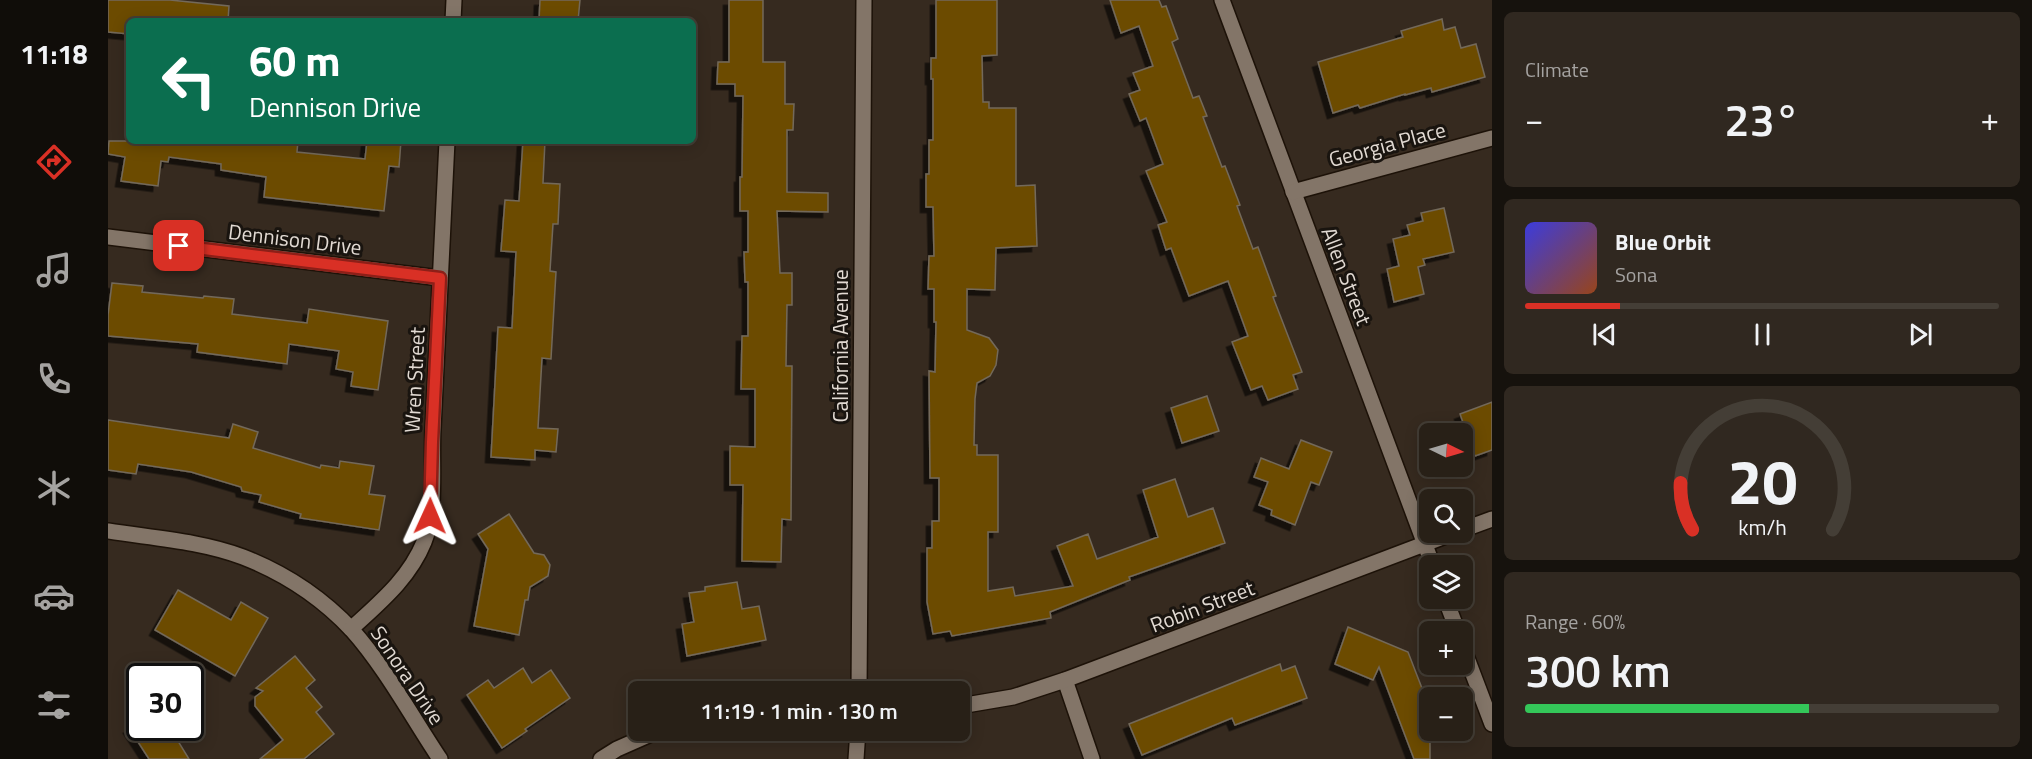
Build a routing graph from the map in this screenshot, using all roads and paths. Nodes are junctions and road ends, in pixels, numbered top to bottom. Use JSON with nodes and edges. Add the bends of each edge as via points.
{"nodes":[{"id":1,"x":454,"y":0,"type":"edge"},
{"id":2,"x":864,"y":0,"type":"edge"},
{"id":3,"x":1222,"y":0,"type":"edge"},
{"id":4,"x":453,"y":18,"type":"edge"},
{"id":5,"x":1492,"y":138,"type":"edge"},
{"id":6,"x":447,"y":144,"type":"edge"},
{"id":7,"x":1293,"y":192,"type":"junction"},
{"id":8,"x":108,"y":237,"type":"edge"},
{"id":9,"x":440,"y":278,"type":"junction"},
{"id":10,"x":1492,"y":519,"type":"edge"},
{"id":11,"x":1473,"y":526,"type":"edge"},
{"id":12,"x":108,"y":531,"type":"edge"},
{"id":13,"x":1425,"y":544,"type":"junction"},
{"id":14,"x":1429,"y":555,"type":"edge"},
{"id":15,"x":351,"y":629,"type":"junction"},
{"id":16,"x":1473,"y":674,"type":"edge"},
{"id":17,"x":1065,"y":680,"type":"junction"},
{"id":18,"x":859,"y":681,"type":"edge"},
{"id":19,"x":970,"y":704,"type":"edge"},
{"id":20,"x":1492,"y":724,"type":"edge"},
{"id":21,"x":635,"y":741,"type":"edge"},
{"id":22,"x":857,"y":741,"type":"edge"},
{"id":23,"x":440,"y":759,"type":"edge"},
{"id":24,"x":601,"y":759,"type":"edge"},
{"id":25,"x":856,"y":759,"type":"edge"},
{"id":26,"x":1092,"y":759,"type":"edge"}],
"edges":[{"from":1,"to":4,"type":"street"},
{"from":2,"to":18,"type":"street","name":"California Avenue"},
{"from":3,"to":7,"type":"street","name":"Allen Street"},
{"from":5,"to":7,"type":"street","name":"Georgia Place"},
{"from":6,"to":9,"type":"street","name":"Wren Street"},
{"from":7,"to":13,"type":"street","name":"Allen Street"},
{"from":8,"to":9,"type":"street","name":"Dennison Drive"},
{"from":9,"to":15,"type":"street","name":"Wren Street","via":[[430,516],[425,540],[397,586]]},
{"from":10,"to":11,"type":"street"},
{"from":12,"to":15,"type":"street","name":"Sonora Drive","via":[[241,556],[280,574],[315,597]]},
{"from":13,"to":14,"type":"street","name":"Allen Street"},
{"from":13,"to":17,"type":"street","name":"Robin Street"},
{"from":15,"to":23,"type":"street","name":"Sonora Drive"},
{"from":16,"to":20,"type":"street"},
{"from":17,"to":19,"type":"street","name":"Robin Street","via":[[1013,697]]},
{"from":17,"to":26,"type":"street"},
{"from":21,"to":24,"type":"street"},
{"from":22,"to":25,"type":"street"}]}
